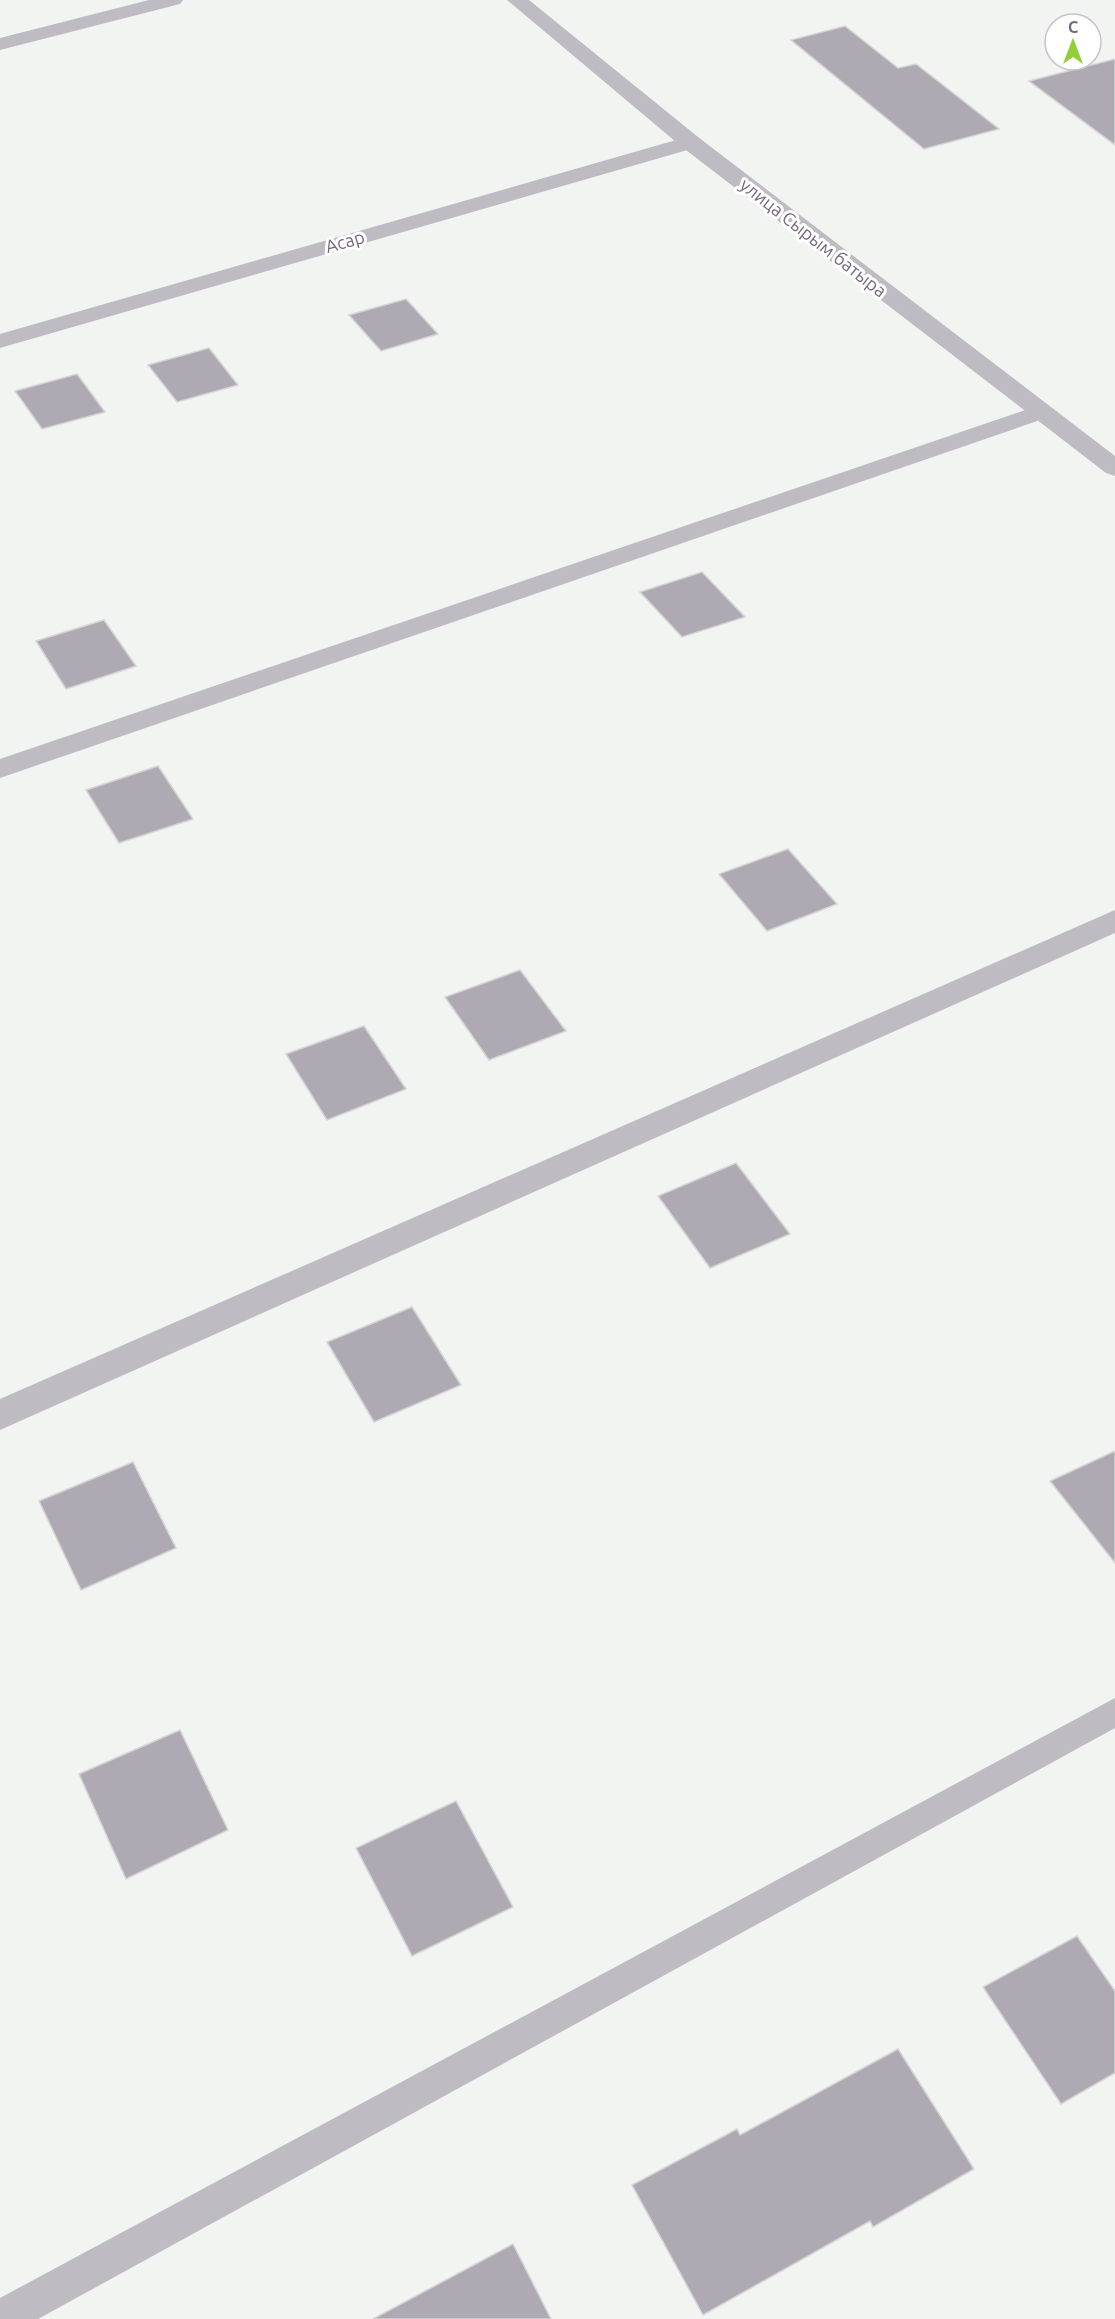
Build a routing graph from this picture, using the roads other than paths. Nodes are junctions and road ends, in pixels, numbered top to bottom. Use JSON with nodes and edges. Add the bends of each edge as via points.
{"nodes":[{"id":1,"x":172,"y":0,"type":"edge"},
{"id":2,"x":517,"y":0,"type":"edge"},
{"id":3,"x":0,"y":44,"type":"edge"},
{"id":4,"x":690,"y":142,"type":"junction"},
{"id":5,"x":0,"y":341,"type":"edge"},
{"id":6,"x":1040,"y":412,"type":"junction"},
{"id":7,"x":1115,"y":468,"type":"edge"},
{"id":8,"x":0,"y":769,"type":"edge"},
{"id":9,"x":1115,"y":921,"type":"edge"},
{"id":10,"x":0,"y":1415,"type":"edge"},
{"id":11,"x":1115,"y":1712,"type":"edge"},
{"id":12,"x":0,"y":2319,"type":"edge"}],
"edges":[{"from":1,"to":3,"type":"street"},
{"from":2,"to":4,"type":"street","name":"улица Сырым батыра"},
{"from":4,"to":5,"type":"street","name":"Асар"},
{"from":4,"to":6,"type":"street","name":"улица Сырым батыра"},
{"from":6,"to":7,"type":"street","name":"улица Сырым батыра"},
{"from":6,"to":8,"type":"street"},
{"from":9,"to":10,"type":"street"},
{"from":11,"to":12,"type":"lane"}]}
